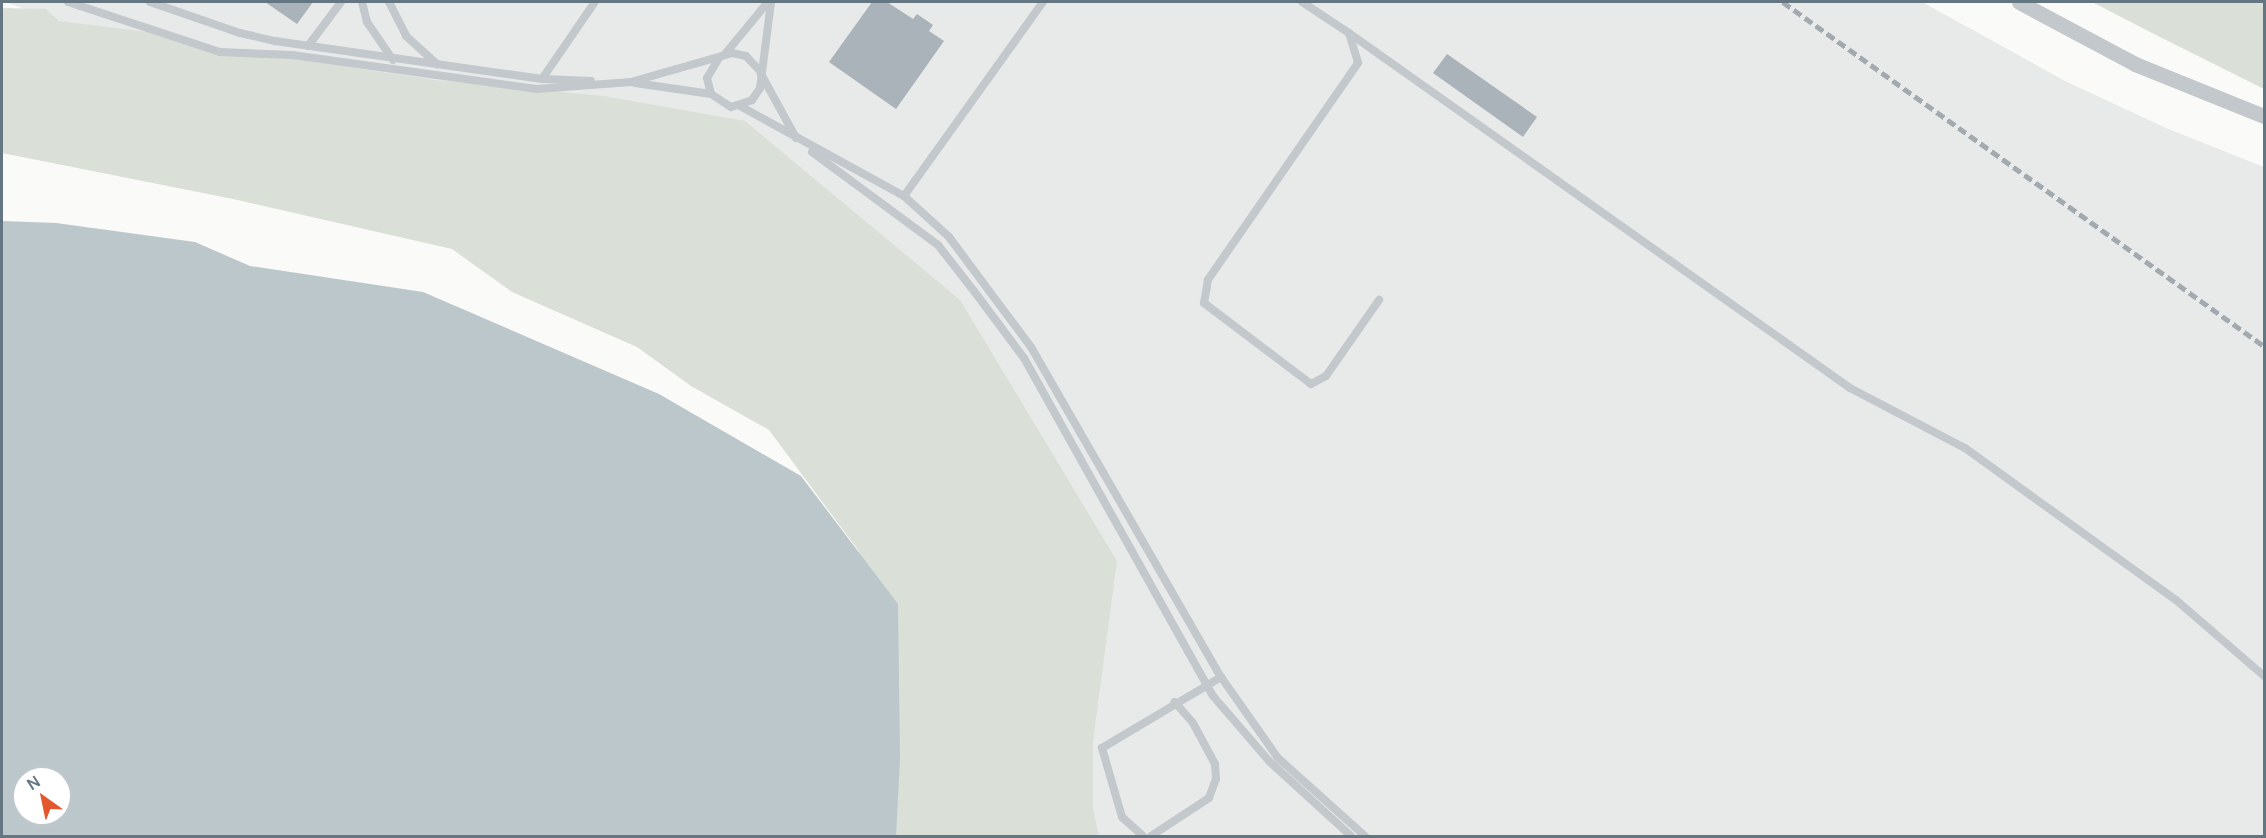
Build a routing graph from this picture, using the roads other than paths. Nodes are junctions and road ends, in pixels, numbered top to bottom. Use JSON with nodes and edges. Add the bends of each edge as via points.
{"nodes":[{"id":1,"x":68,"y":2,"type":"edge"},
{"id":2,"x":150,"y":2,"type":"edge"},
{"id":3,"x":341,"y":2,"type":"edge"},
{"id":4,"x":362,"y":2,"type":"edge"},
{"id":5,"x":389,"y":2,"type":"edge"},
{"id":6,"x":595,"y":2,"type":"edge"},
{"id":7,"x":770,"y":2,"type":"edge"},
{"id":8,"x":1043,"y":2,"type":"edge"},
{"id":9,"x":1302,"y":2,"type":"edge"},
{"id":10,"x":2019,"y":2,"type":"edge"},
{"id":11,"x":1349,"y":33,"type":"junction"},
{"id":12,"x":308,"y":46,"type":"junction"},
{"id":13,"x":723,"y":56,"type":"junction"},
{"id":14,"x":392,"y":59,"type":"junction"},
{"id":15,"x":437,"y":64,"type":"junction"},
{"id":16,"x":401,"y":70,"type":"junction"},
{"id":17,"x":760,"y":73,"type":"junction"},
{"id":18,"x":542,"y":79,"type":"junction"},
{"id":19,"x":632,"y":82,"type":"junction"},
{"id":20,"x":711,"y":94,"type":"junction"},
{"id":21,"x":740,"y":106,"type":"junction"},
{"id":22,"x":2265,"y":116,"type":"edge"},
{"id":23,"x":798,"y":141,"type":"junction"},
{"id":24,"x":904,"y":196,"type":"junction"},
{"id":25,"x":1379,"y":300,"type":"dead end"},
{"id":26,"x":2265,"y":676,"type":"edge"},
{"id":27,"x":1221,"y":677,"type":"junction"},
{"id":28,"x":1207,"y":685,"type":"junction"},
{"id":29,"x":1175,"y":702,"type":"junction"},
{"id":30,"x":1143,"y":837,"type":"edge"},
{"id":31,"x":1151,"y":837,"type":"edge"},
{"id":32,"x":1351,"y":837,"type":"edge"},
{"id":33,"x":1365,"y":837,"type":"edge"}],
"edges":[{"from":1,"to":16,"type":"lane","via":[[220,52],[292,55]]},
{"from":2,"to":12,"type":"lane","via":[[240,33]]},
{"from":3,"to":12,"type":"lane"},
{"from":4,"to":14,"type":"lane","via":[[367,22]]},
{"from":5,"to":15,"type":"lane","via":[[406,36]]},
{"from":6,"to":18,"type":"lane"},
{"from":7,"to":13,"type":"lane"},
{"from":7,"to":17,"type":"lane"},
{"from":8,"to":24,"type":"lane"},
{"from":9,"to":11,"type":"lane"},
{"from":10,"to":22,"type":"street","via":[[2135,64]]},
{"from":11,"to":25,"type":"lane","via":[[1358,63],[1208,280],[1203,297],[1204,303],[1311,384],[1326,376]]},
{"from":11,"to":26,"type":"lane","via":[[1850,387],[1965,448],[2176,600]]},
{"from":12,"to":14,"type":"lane"},
{"from":13,"to":17,"type":"lane","via":[[746,56]]},
{"from":13,"to":19,"type":"lane"},
{"from":13,"to":20,"type":"lane","via":[[709,69]]},
{"from":14,"to":15,"type":"lane"},
{"from":14,"to":16,"type":"lane"},
{"from":15,"to":18,"type":"lane"},
{"from":16,"to":19,"type":"lane","via":[[537,89]]},
{"from":17,"to":21,"type":"lane","via":[[757,95]]},
{"from":17,"to":23,"type":"lane"},
{"from":18,"to":19,"type":"lane"},
{"from":19,"to":20,"type":"lane"},
{"from":20,"to":21,"type":"lane","via":[[723,105]]},
{"from":21,"to":23,"type":"lane"},
{"from":23,"to":24,"type":"lane"},
{"from":23,"to":28,"type":"lane","via":[[938,245],[974,291],[1024,358]]},
{"from":24,"to":27,"type":"lane","via":[[949,237],[1031,347]]},
{"from":27,"to":28,"type":"lane"},
{"from":27,"to":33,"type":"lane","via":[[1278,758]]},
{"from":28,"to":29,"type":"lane"},
{"from":28,"to":32,"type":"lane","via":[[1270,762]]},
{"from":29,"to":30,"type":"lane","via":[[1102,748],[1122,817]]},
{"from":29,"to":31,"type":"lane","via":[[1215,764],[1216,779],[1209,798]]}]}
